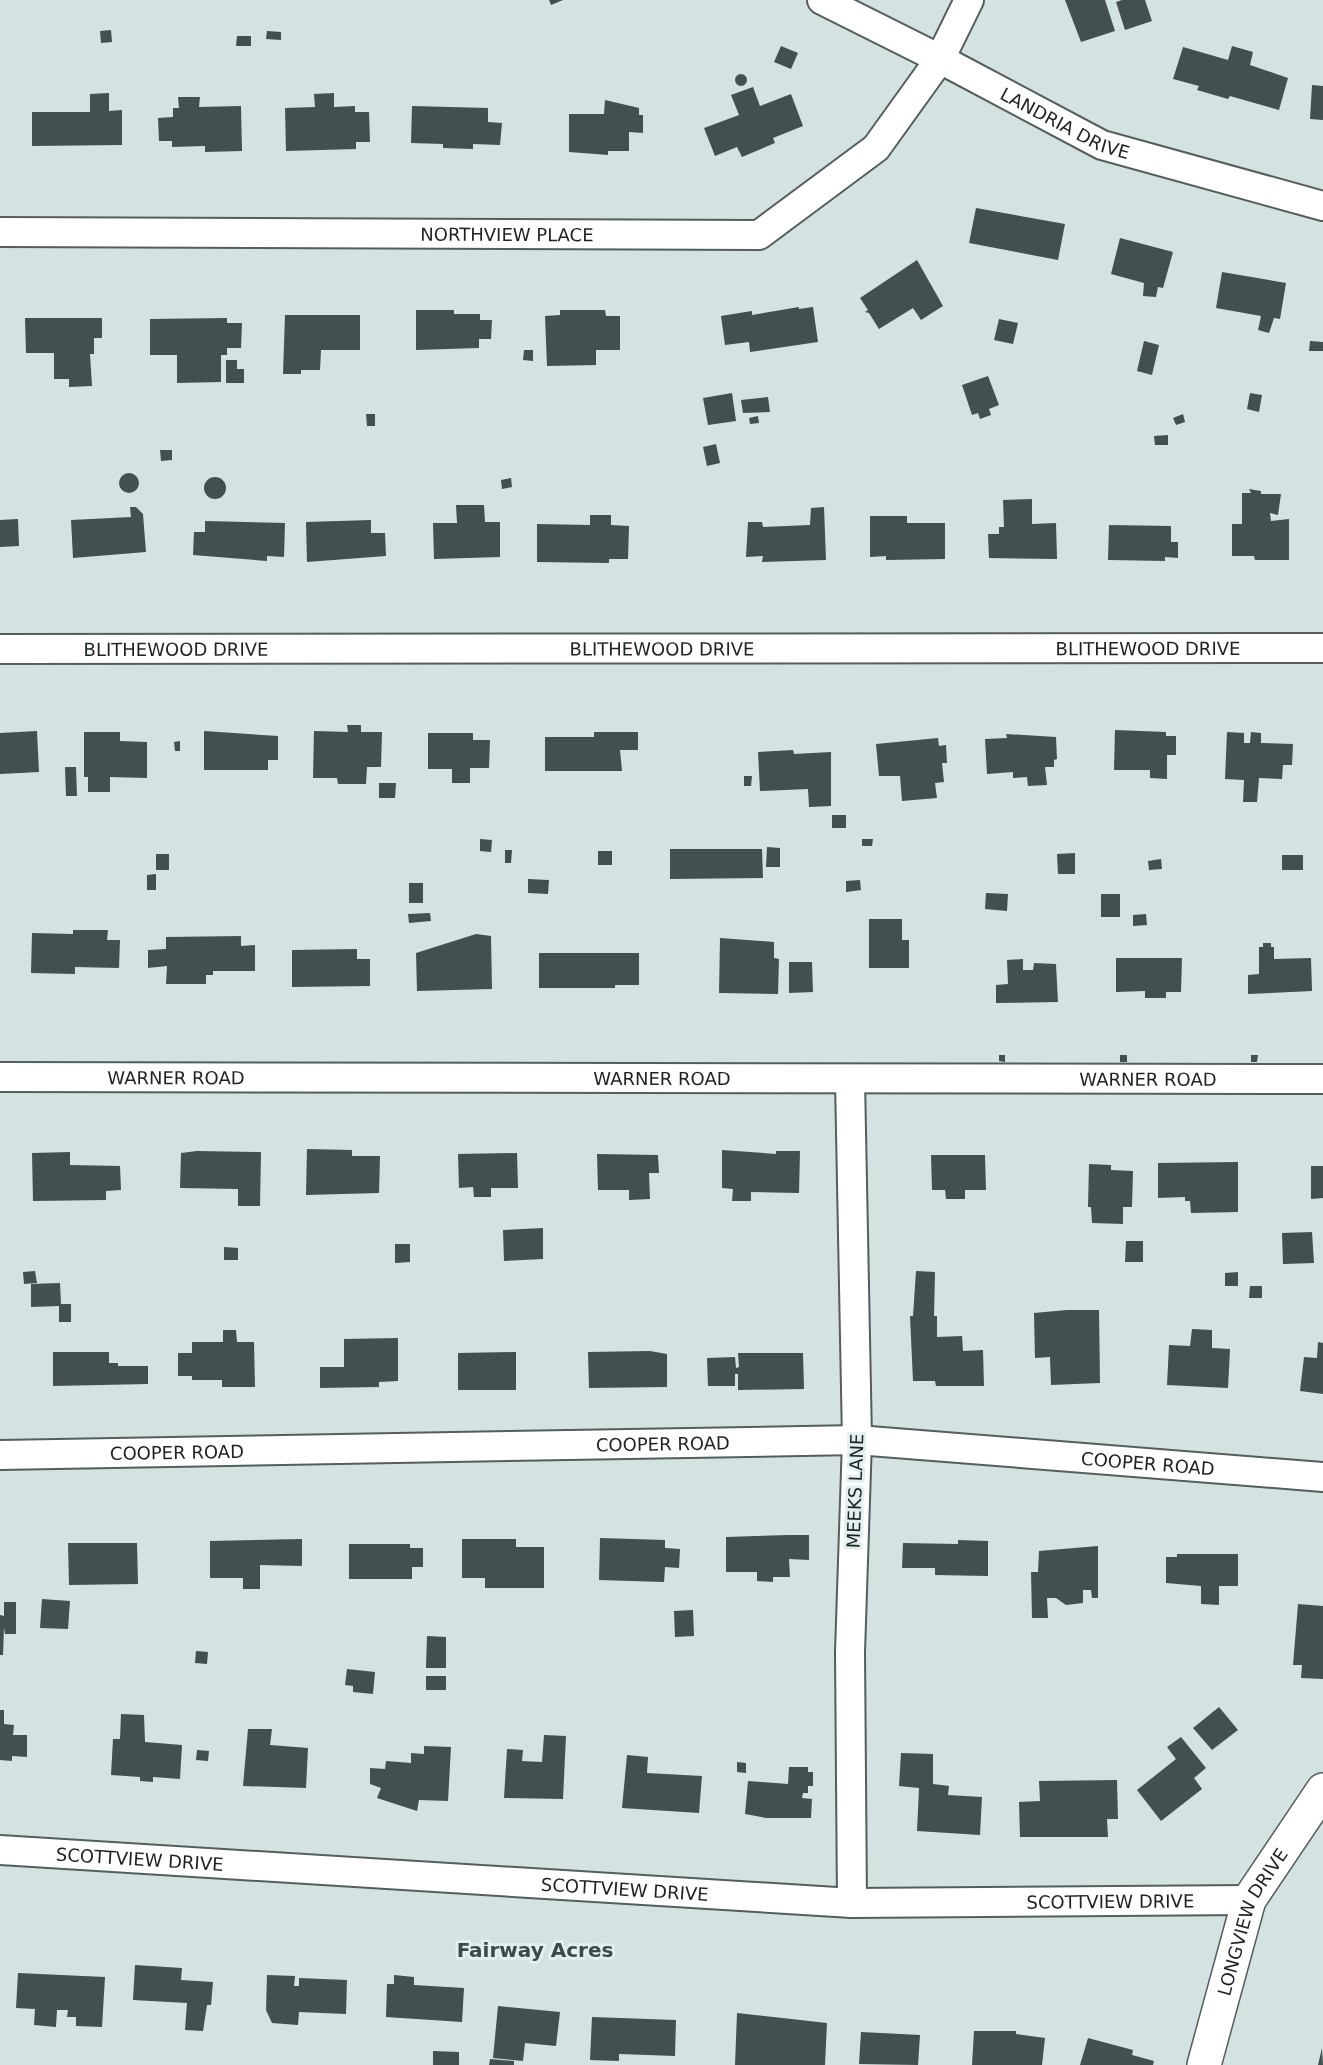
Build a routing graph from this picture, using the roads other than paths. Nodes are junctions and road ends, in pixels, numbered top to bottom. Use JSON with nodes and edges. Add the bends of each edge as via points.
{"nodes":[{"id":1,"x":822,"y":0,"type":"edge"},
{"id":2,"x":969,"y":0,"type":"edge"},
{"id":3,"x":940,"y":59,"type":"junction"},
{"id":4,"x":1323,"y":206,"type":"edge"},
{"id":5,"x":0,"y":232,"type":"edge"},
{"id":6,"x":1323,"y":648,"type":"edge"},
{"id":7,"x":0,"y":649,"type":"edge"},
{"id":8,"x":0,"y":1077,"type":"edge"},
{"id":9,"x":1323,"y":1079,"type":"edge"},
{"id":10,"x":850,"y":1080,"type":"junction"},
{"id":11,"x":857,"y":1440,"type":"junction"},
{"id":12,"x":0,"y":1455,"type":"edge"},
{"id":13,"x":1323,"y":1477,"type":"edge"},
{"id":14,"x":1323,"y":1790,"type":"edge"},
{"id":15,"x":0,"y":1850,"type":"edge"},
{"id":16,"x":1249,"y":1900,"type":"junction"},
{"id":17,"x":852,"y":1903,"type":"junction"},
{"id":18,"x":1204,"y":2065,"type":"edge"}],
"edges":[{"from":1,"to":3,"type":"street","name":"LANDRIA DRIVE"},
{"from":2,"to":3,"type":"street","name":"NORTHVIEW PLACE"},
{"from":3,"to":4,"type":"street","name":"LANDRIA DRIVE","via":[[1102,146]]},
{"from":3,"to":5,"type":"street","name":"NORTHVIEW PLACE","via":[[876,148],[759,235]]},
{"from":6,"to":7,"type":"street","name":"BLITHEWOOD DRIVE"},
{"from":8,"to":10,"type":"street","name":"WARNER ROAD"},
{"from":9,"to":10,"type":"street","name":"WARNER ROAD"},
{"from":10,"to":11,"type":"street","name":"MEEKS LANE"},
{"from":11,"to":12,"type":"street","name":"COOPER ROAD"},
{"from":11,"to":13,"type":"street","name":"COOPER ROAD"},
{"from":11,"to":17,"type":"street","name":"MEEKS LANE","via":[[850,1652]]},
{"from":14,"to":16,"type":"street","name":"LONGVIEW DRIVE"},
{"from":15,"to":17,"type":"street","name":"SCOTTVIEW DRIVE"},
{"from":16,"to":17,"type":"street","name":"SCOTTVIEW DRIVE"},
{"from":16,"to":18,"type":"street","name":"LONGVIEW DRIVE"}]}
